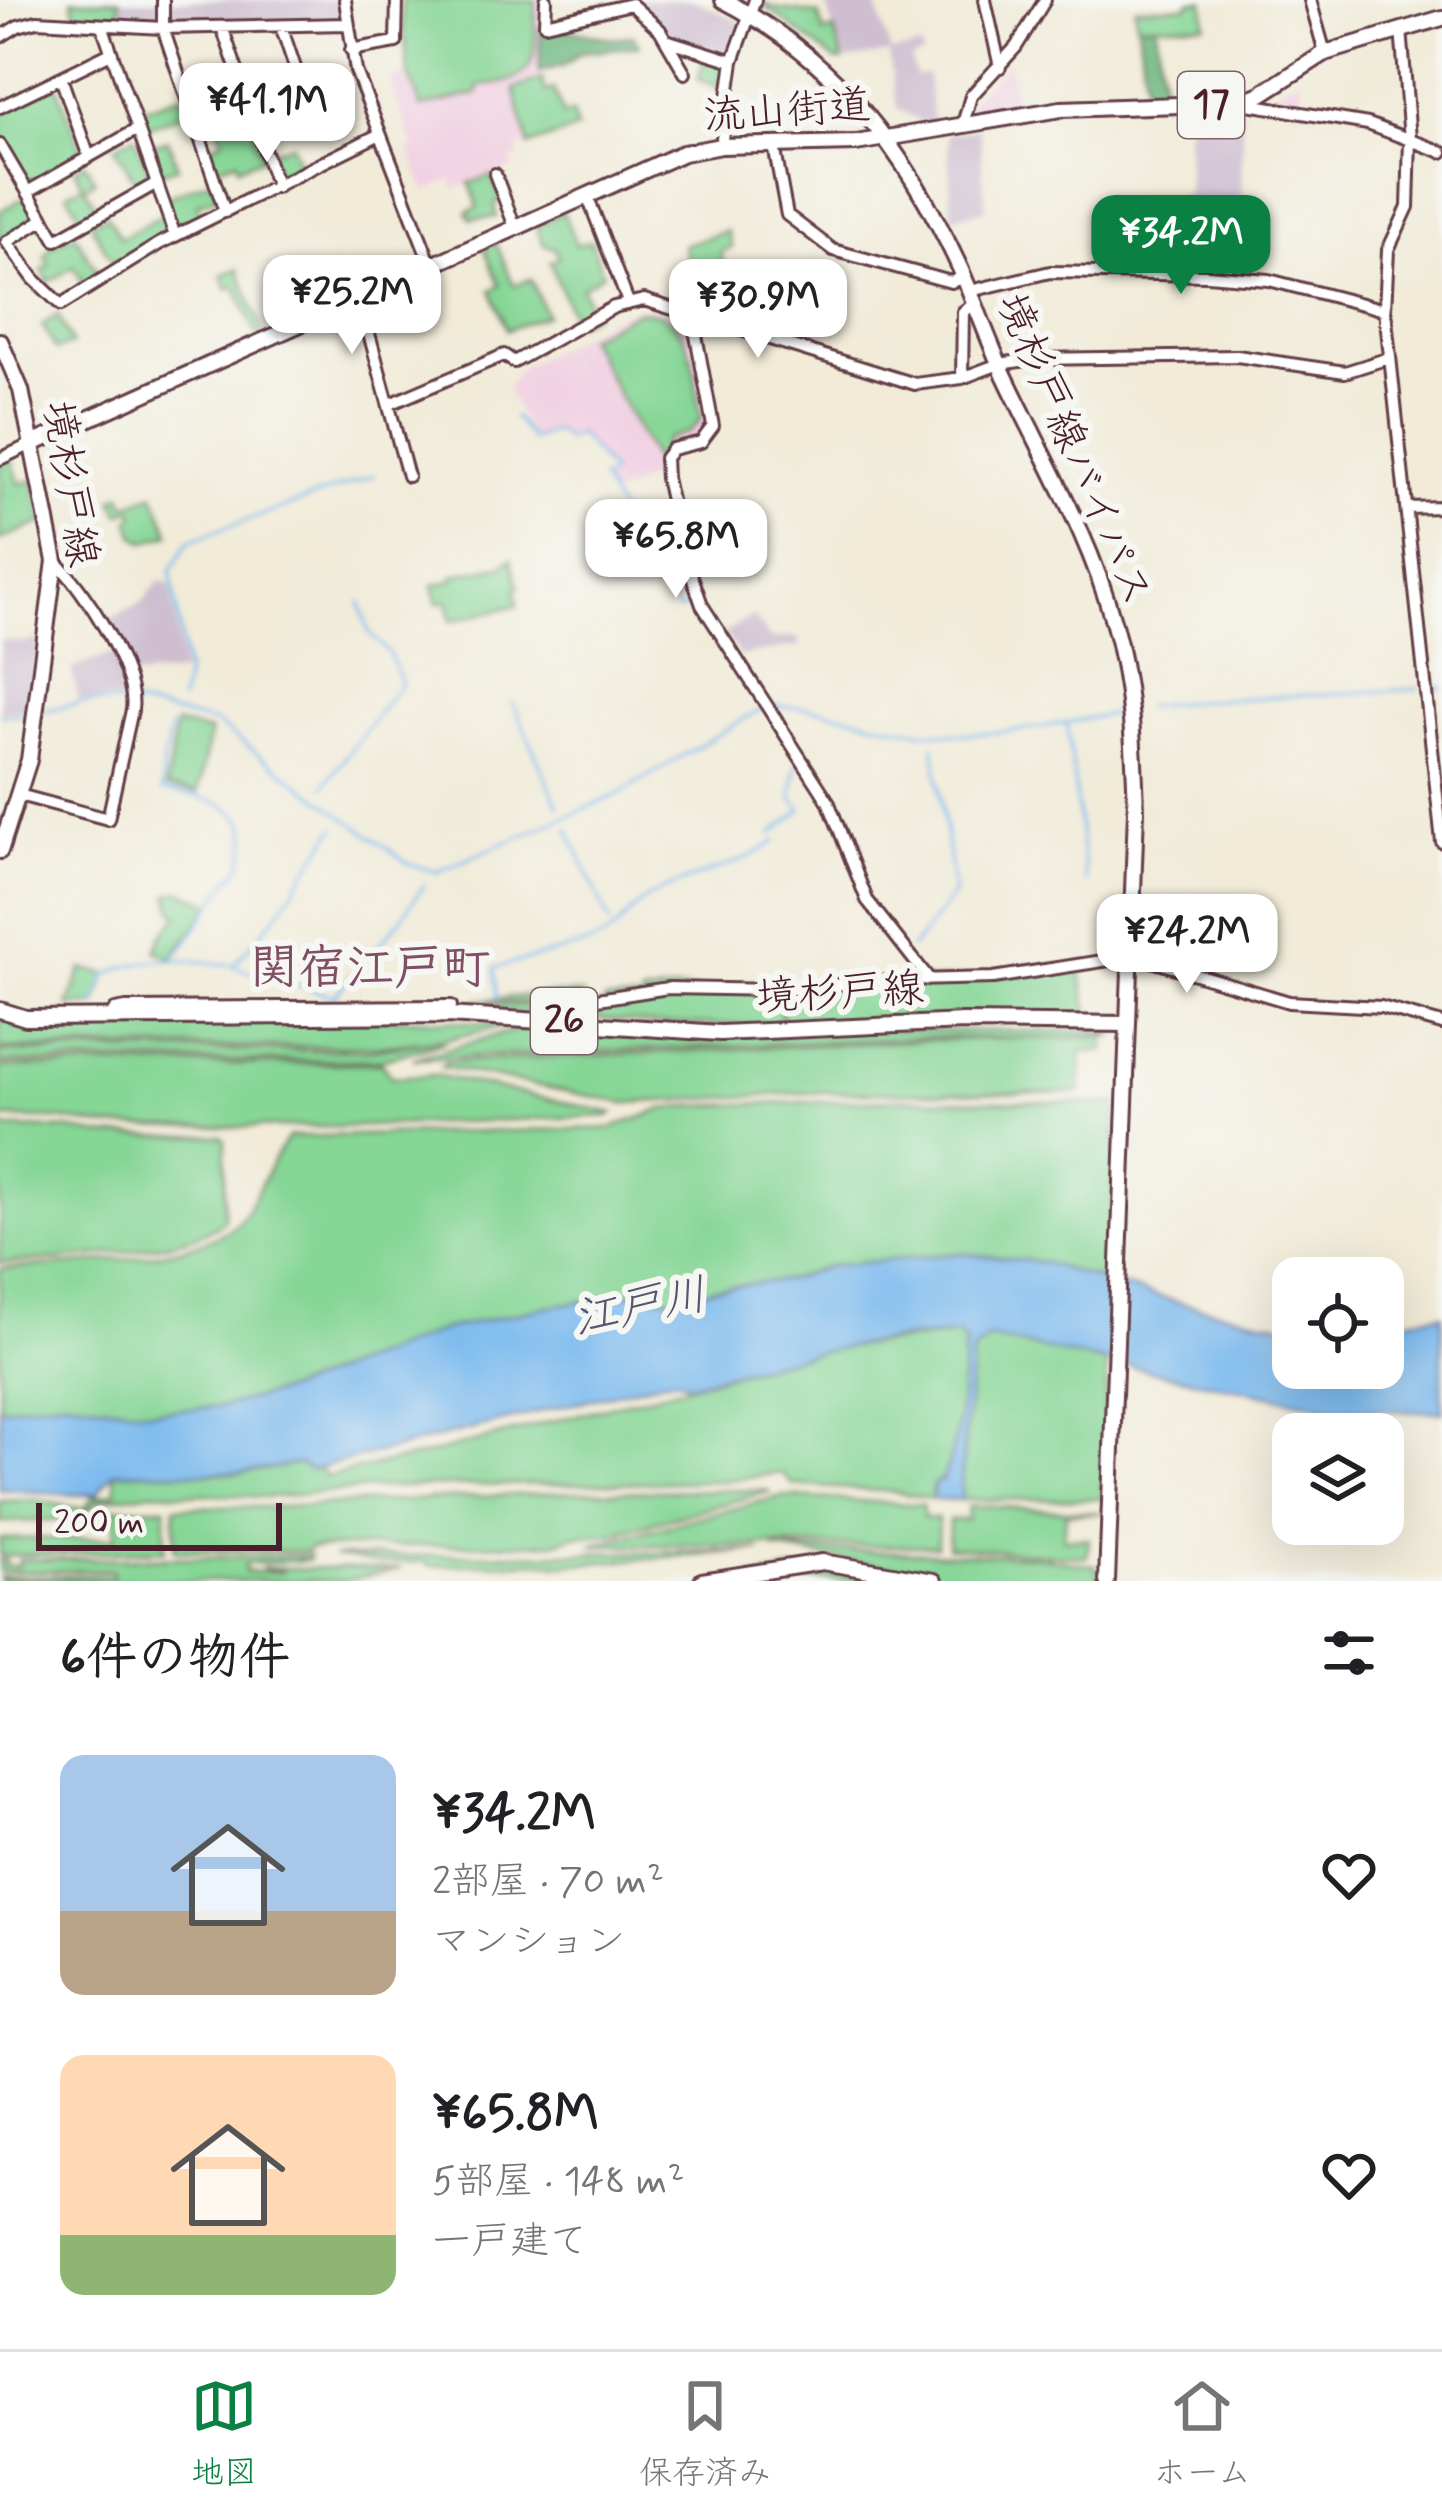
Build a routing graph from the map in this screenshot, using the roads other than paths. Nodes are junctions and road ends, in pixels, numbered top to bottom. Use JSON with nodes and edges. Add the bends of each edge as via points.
{"nodes":[{"id":1,"x":163,"y":0,"type":"edge"},
{"id":2,"x":346,"y":0,"type":"edge"},
{"id":3,"x":397,"y":0,"type":"edge"},
{"id":4,"x":546,"y":0,"type":"edge"},
{"id":5,"x":723,"y":0,"type":"edge"},
{"id":6,"x":985,"y":0,"type":"edge"},
{"id":7,"x":1045,"y":0,"type":"edge"},
{"id":8,"x":1310,"y":0,"type":"edge"},
{"id":9,"x":753,"y":7,"type":"edge"},
{"id":10,"x":1442,"y":18,"type":"edge"},
{"id":11,"x":347,"y":24,"type":"junction"},
{"id":12,"x":102,"y":25,"type":"junction"},
{"id":13,"x":281,"y":26,"type":"junction"},
{"id":14,"x":222,"y":27,"type":"junction"},
{"id":15,"x":163,"y":28,"type":"junction"},
{"id":16,"x":1401,"y":29,"type":"junction"},
{"id":17,"x":0,"y":37,"type":"edge"},
{"id":18,"x":669,"y":41,"type":"junction"},
{"id":19,"x":351,"y":50,"type":"junction"},
{"id":20,"x":111,"y":53,"type":"junction"},
{"id":21,"x":1324,"y":53,"type":"junction"},
{"id":22,"x":733,"y":62,"type":"junction"},
{"id":23,"x":1000,"y":67,"type":"junction"},
{"id":24,"x":685,"y":73,"type":"dead end"},
{"id":25,"x":61,"y":78,"type":"junction"},
{"id":26,"x":1239,"y":103,"type":"junction"},
{"id":27,"x":0,"y":107,"type":"edge"},
{"id":28,"x":256,"y":124,"type":"junction"},
{"id":29,"x":963,"y":124,"type":"junction"},
{"id":30,"x":138,"y":129,"type":"junction"},
{"id":31,"x":378,"y":135,"type":"junction"},
{"id":32,"x":887,"y":138,"type":"junction"},
{"id":33,"x":1410,"y":139,"type":"junction"},
{"id":34,"x":0,"y":145,"type":"edge"},
{"id":35,"x":721,"y":146,"type":"junction"},
{"id":36,"x":774,"y":146,"type":"junction"},
{"id":37,"x":1442,"y":152,"type":"edge"},
{"id":38,"x":89,"y":157,"type":"junction"},
{"id":39,"x":495,"y":174,"type":"dead end"},
{"id":40,"x":157,"y":183,"type":"junction"},
{"id":41,"x":277,"y":187,"type":"junction"},
{"id":42,"x":29,"y":191,"type":"junction"},
{"id":43,"x":587,"y":195,"type":"junction"},
{"id":44,"x":225,"y":212,"type":"junction"},
{"id":45,"x":44,"y":219,"type":"junction"},
{"id":46,"x":515,"y":227,"type":"junction"},
{"id":47,"x":175,"y":236,"type":"junction"},
{"id":48,"x":431,"y":265,"type":"junction"},
{"id":49,"x":970,"y":290,"type":"junction"},
{"id":50,"x":359,"y":297,"type":"junction"},
{"id":51,"x":628,"y":302,"type":"junction"},
{"id":52,"x":1385,"y":310,"type":"junction"},
{"id":53,"x":692,"y":314,"type":"junction"},
{"id":54,"x":0,"y":341,"type":"edge"},
{"id":55,"x":1389,"y":358,"type":"junction"},
{"id":56,"x":999,"y":364,"type":"junction"},
{"id":57,"x":962,"y":378,"type":"junction"},
{"id":58,"x":390,"y":404,"type":"junction"},
{"id":59,"x":32,"y":444,"type":"junction"},
{"id":60,"x":0,"y":459,"type":"edge"},
{"id":61,"x":408,"y":476,"type":"dead end"},
{"id":62,"x":1442,"y":507,"type":"edge"},
{"id":63,"x":1407,"y":508,"type":"junction"},
{"id":64,"x":55,"y":561,"type":"junction"},
{"id":65,"x":19,"y":795,"type":"junction"},
{"id":66,"x":1442,"y":842,"type":"edge"},
{"id":67,"x":0,"y":851,"type":"edge"},
{"id":68,"x":1109,"y":960,"type":"tunnel mouth"},
{"id":69,"x":1152,"y":961,"type":"tunnel mouth"},
{"id":70,"x":929,"y":979,"type":"junction"},
{"id":71,"x":579,"y":1002,"type":"dead end"},
{"id":72,"x":451,"y":1006,"type":"dead end"},
{"id":73,"x":0,"y":1010,"type":"edge"},
{"id":74,"x":109,"y":1017,"type":"junction"},
{"id":75,"x":1128,"y":1024,"type":"junction"},
{"id":76,"x":1442,"y":1024,"type":"edge"},
{"id":77,"x":897,"y":1573,"type":"junction"},
{"id":78,"x":702,"y":1581,"type":"edge"},
{"id":79,"x":870,"y":1581,"type":"edge"},
{"id":80,"x":934,"y":1581,"type":"edge"},
{"id":81,"x":1107,"y":1581,"type":"edge"}],
"edges":[{"from":1,"to":15,"type":"street"},
{"from":2,"to":11,"type":"street"},
{"from":3,"to":19,"type":"street","via":[[396,42]]},
{"from":4,"to":18,"type":"street","via":[[545,24],[631,4]]},
{"from":5,"to":9,"type":"main road","name":"境杉戸線バイパス"},
{"from":6,"to":23,"type":"street"},
{"from":7,"to":23,"type":"street"},
{"from":8,"to":21,"type":"street"},
{"from":9,"to":22,"type":"street"},
{"from":9,"to":32,"type":"main road","name":"境杉戸線バイパス","via":[[825,68]]},
{"from":10,"to":16,"type":"main road","name":"流山街道","number":"17"},
{"from":11,"to":13,"type":"street"},
{"from":11,"to":19,"type":"street"},
{"from":12,"to":15,"type":"street"},
{"from":12,"to":17,"type":"street","via":[[38,21]]},
{"from":12,"to":20,"type":"street"},
{"from":13,"to":14,"type":"street"},
{"from":13,"to":28,"type":"street","via":[[308,106]]},
{"from":14,"to":15,"type":"street"},
{"from":14,"to":28,"type":"street"},
{"from":15,"to":44,"type":"street"},
{"from":16,"to":21,"type":"main road","name":"流山街道","number":"17"},
{"from":16,"to":33,"type":"street"},
{"from":18,"to":22,"type":"street"},
{"from":18,"to":24,"type":"street"},
{"from":19,"to":31,"type":"street"},
{"from":20,"to":25,"type":"street"},
{"from":20,"to":30,"type":"street"},
{"from":21,"to":26,"type":"main road","name":"流山街道","number":"17"},
{"from":22,"to":35,"type":"street"},
{"from":23,"to":29,"type":"street","via":[[971,96]]},
{"from":25,"to":27,"type":"street"},
{"from":25,"to":38,"type":"street"},
{"from":26,"to":29,"type":"main road","name":"流山街道","number":"17","via":[[1092,106]]},
{"from":26,"to":33,"type":"street","via":[[1368,124]]},
{"from":28,"to":41,"type":"street"},
{"from":29,"to":32,"type":"main road","name":"流山街道","number":"17"},
{"from":30,"to":38,"type":"street"},
{"from":30,"to":40,"type":"street"},
{"from":31,"to":41,"type":"street"},
{"from":31,"to":48,"type":"street"},
{"from":32,"to":36,"type":"main road","name":"流山街道","number":"17"},
{"from":32,"to":49,"type":"main road","name":"境杉戸線バイパス"},
{"from":33,"to":37,"type":"street"},
{"from":33,"to":52,"type":"street","via":[[1408,207],[1388,250]]},
{"from":34,"to":42,"type":"street"},
{"from":35,"to":36,"type":"main road","name":"流山街道","number":"17"},
{"from":35,"to":43,"type":"main road","name":"流山街道","number":"17","via":[[671,157]]},
{"from":36,"to":49,"type":"street","via":[[787,215],[821,243]]},
{"from":38,"to":42,"type":"street"},
{"from":39,"to":46,"type":"street"},
{"from":40,"to":45,"type":"street","via":[[56,241]]},
{"from":40,"to":47,"type":"street"},
{"from":41,"to":44,"type":"street"},
{"from":42,"to":45,"type":"street"},
{"from":43,"to":46,"type":"main road","name":"流山街道","number":"17"},
{"from":43,"to":51,"type":"street"},
{"from":44,"to":47,"type":"street"},
{"from":45,"to":47,"type":"street","via":[[7,242],[61,304]]},
{"from":46,"to":48,"type":"main road","name":"流山街道","number":"17"},
{"from":48,"to":50,"type":"main road","name":"流山街道","number":"17"},
{"from":49,"to":52,"type":"street","via":[[1050,272],[1208,275],[1269,280]]},
{"from":49,"to":56,"type":"main road","name":"境杉戸線バイパス"},
{"from":49,"to":57,"type":"street"},
{"from":50,"to":58,"type":"street"},
{"from":50,"to":59,"type":"main road","name":"流山街道","number":"17"},
{"from":51,"to":53,"type":"street"},
{"from":51,"to":58,"type":"street","via":[[514,362],[503,355]]},
{"from":52,"to":55,"type":"street"},
{"from":53,"to":57,"type":"street","via":[[916,384]]},
{"from":53,"to":70,"type":"street","via":[[713,426],[701,442],[669,451],[666,478],[702,605],[828,801],[868,900]]},
{"from":54,"to":59,"type":"main road","name":"境杉戸線"},
{"from":55,"to":56,"type":"street","via":[[1345,372],[1238,356]]},
{"from":55,"to":63,"type":"street"},
{"from":56,"to":57,"type":"street"},
{"from":56,"to":75,"type":"main road","name":"境杉戸線バイパス","via":[[1102,587],[1121,656],[1136,811]]},
{"from":58,"to":61,"type":"street"},
{"from":59,"to":60,"type":"street"},
{"from":59,"to":64,"type":"main road","name":"境杉戸線"},
{"from":62,"to":63,"type":"street"},
{"from":63,"to":66,"type":"street"},
{"from":64,"to":65,"type":"main road","name":"境杉戸線"},
{"from":64,"to":65,"type":"street","via":[[119,658],[133,705],[108,819]]},
{"from":65,"to":67,"type":"main road","name":"境杉戸線"},
{"from":68,"to":70,"type":"street"},
{"from":69,"to":76,"type":"street","via":[[1289,1002],[1381,1007]]},
{"from":70,"to":71,"type":"street","via":[[668,988]]},
{"from":72,"to":74,"type":"street","via":[[126,1008]]},
{"from":73,"to":74,"type":"main road","name":"境杉戸線","number":"26","via":[[26,1018]]},
{"from":74,"to":75,"type":"main road","name":"境杉戸線","number":"26","via":[[427,1014],[719,1033]]},
{"from":75,"to":81,"type":"main road"},
{"from":77,"to":78,"type":"main road","via":[[822,1562]]},
{"from":77,"to":79,"type":"street"},
{"from":77,"to":80,"type":"main road"}]}
